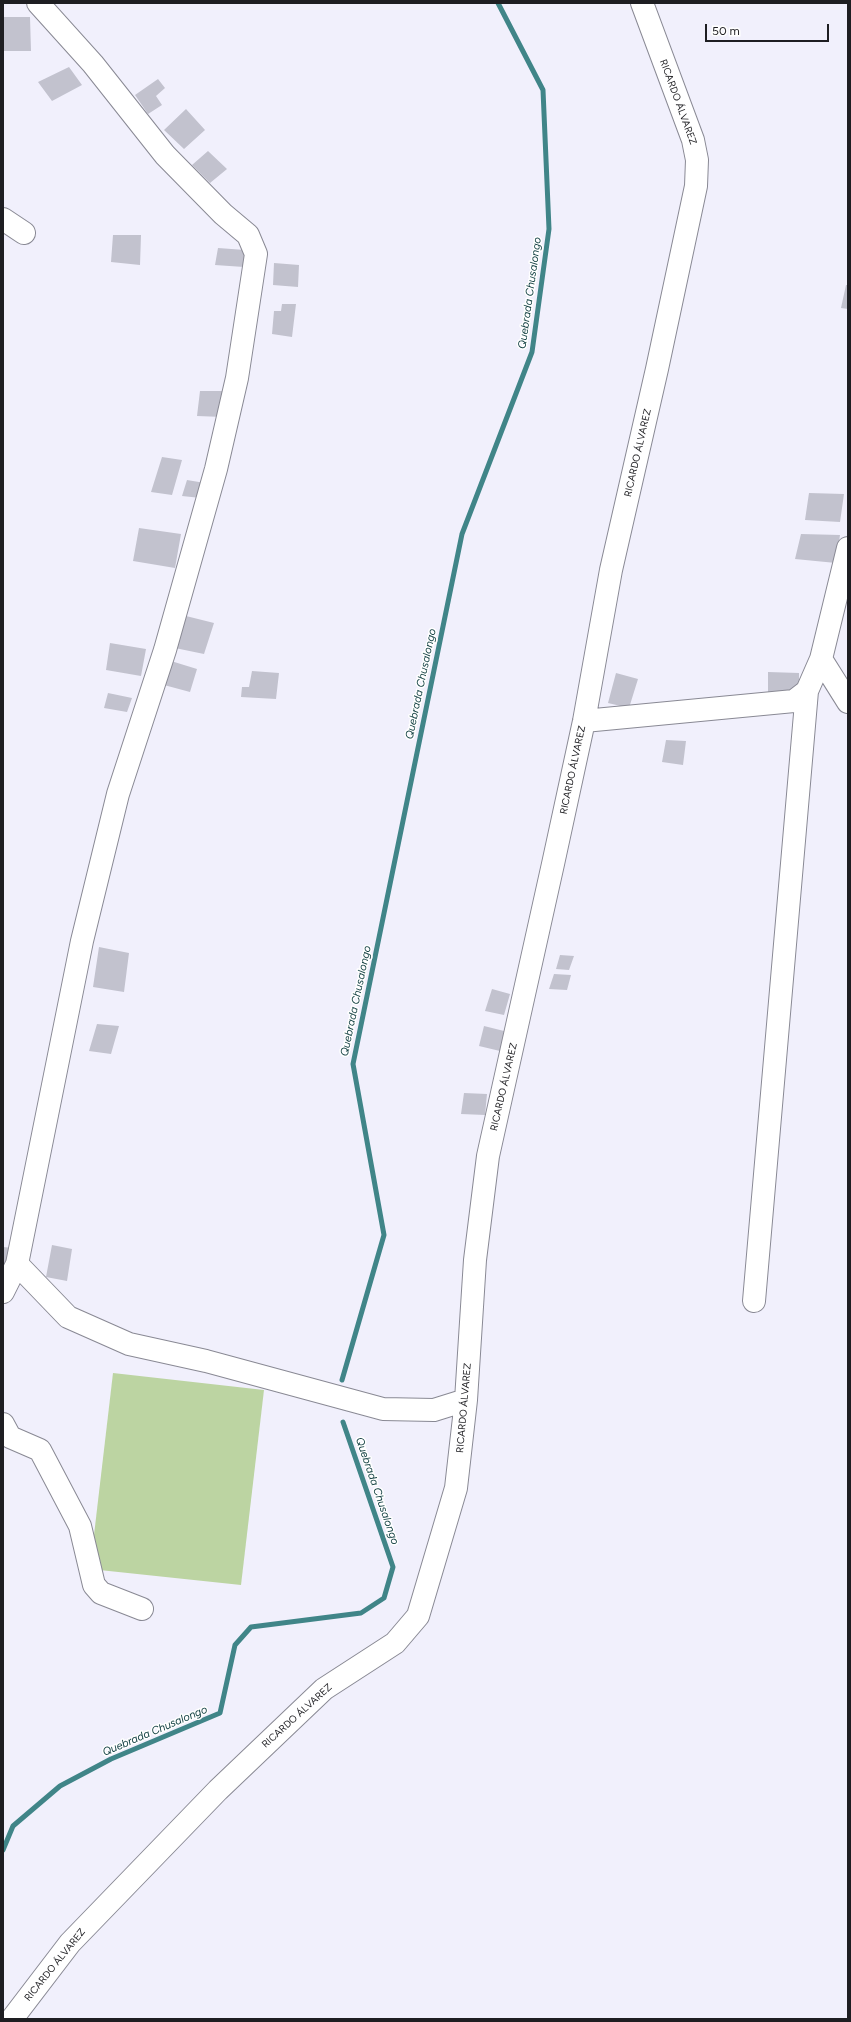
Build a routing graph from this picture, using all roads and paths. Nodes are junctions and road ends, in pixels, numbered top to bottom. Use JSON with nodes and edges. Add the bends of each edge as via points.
{"nodes":[{"id":1,"x":38,"y":3,"type":"edge"},
{"id":2,"x":642,"y":3,"type":"edge"},
{"id":3,"x":3,"y":219,"type":"edge"},
{"id":4,"x":24,"y":233,"type":"dead end"},
{"id":5,"x":848,"y":548,"type":"edge"},
{"id":6,"x":821,"y":660,"type":"junction"},
{"id":7,"x":807,"y":691,"type":"junction"},
{"id":8,"x":848,"y":702,"type":"edge"},
{"id":9,"x":584,"y":720,"type":"junction"},
{"id":10,"x":17,"y":1264,"type":"junction"},
{"id":11,"x":3,"y":1292,"type":"edge"},
{"id":12,"x":754,"y":1301,"type":"dead end"},
{"id":13,"x":466,"y":1400,"type":"junction"},
{"id":14,"x":3,"y":1424,"type":"edge"},
{"id":15,"x":142,"y":1609,"type":"dead end"},
{"id":16,"x":12,"y":2019,"type":"edge"}],
"edges":[{"from":1,"to":10,"type":"street","via":[[93,64],[166,155],[223,214],[248,235],[256,254],[237,378],[216,469],[166,650],[118,794],[82,940]]},
{"from":2,"to":9,"type":"street","name":"RICARDO ÁLVAREZ","via":[[693,140],[697,160],[696,186],[611,570]]},
{"from":3,"to":4,"type":"street"},
{"from":5,"to":6,"type":"street"},
{"from":6,"to":7,"type":"street"},
{"from":6,"to":8,"type":"street"},
{"from":7,"to":9,"type":"street","via":[[794,701]]},
{"from":7,"to":12,"type":"street"},
{"from":9,"to":13,"type":"street","name":"RICARDO ÁLVAREZ","via":[[488,1156],[474,1260]]},
{"from":10,"to":11,"type":"street"},
{"from":10,"to":13,"type":"street","via":[[68,1317],[128,1344],[206,1361],[382,1409],[434,1410]]},
{"from":13,"to":16,"type":"street","name":"RICARDO ÁLVAREZ","via":[[456,1488],[418,1616],[395,1643],[324,1689],[218,1790],[70,1943]]},
{"from":14,"to":15,"type":"street","via":[[10,1437],[40,1450],[80,1526],[94,1586],[101,1593]]}]}
